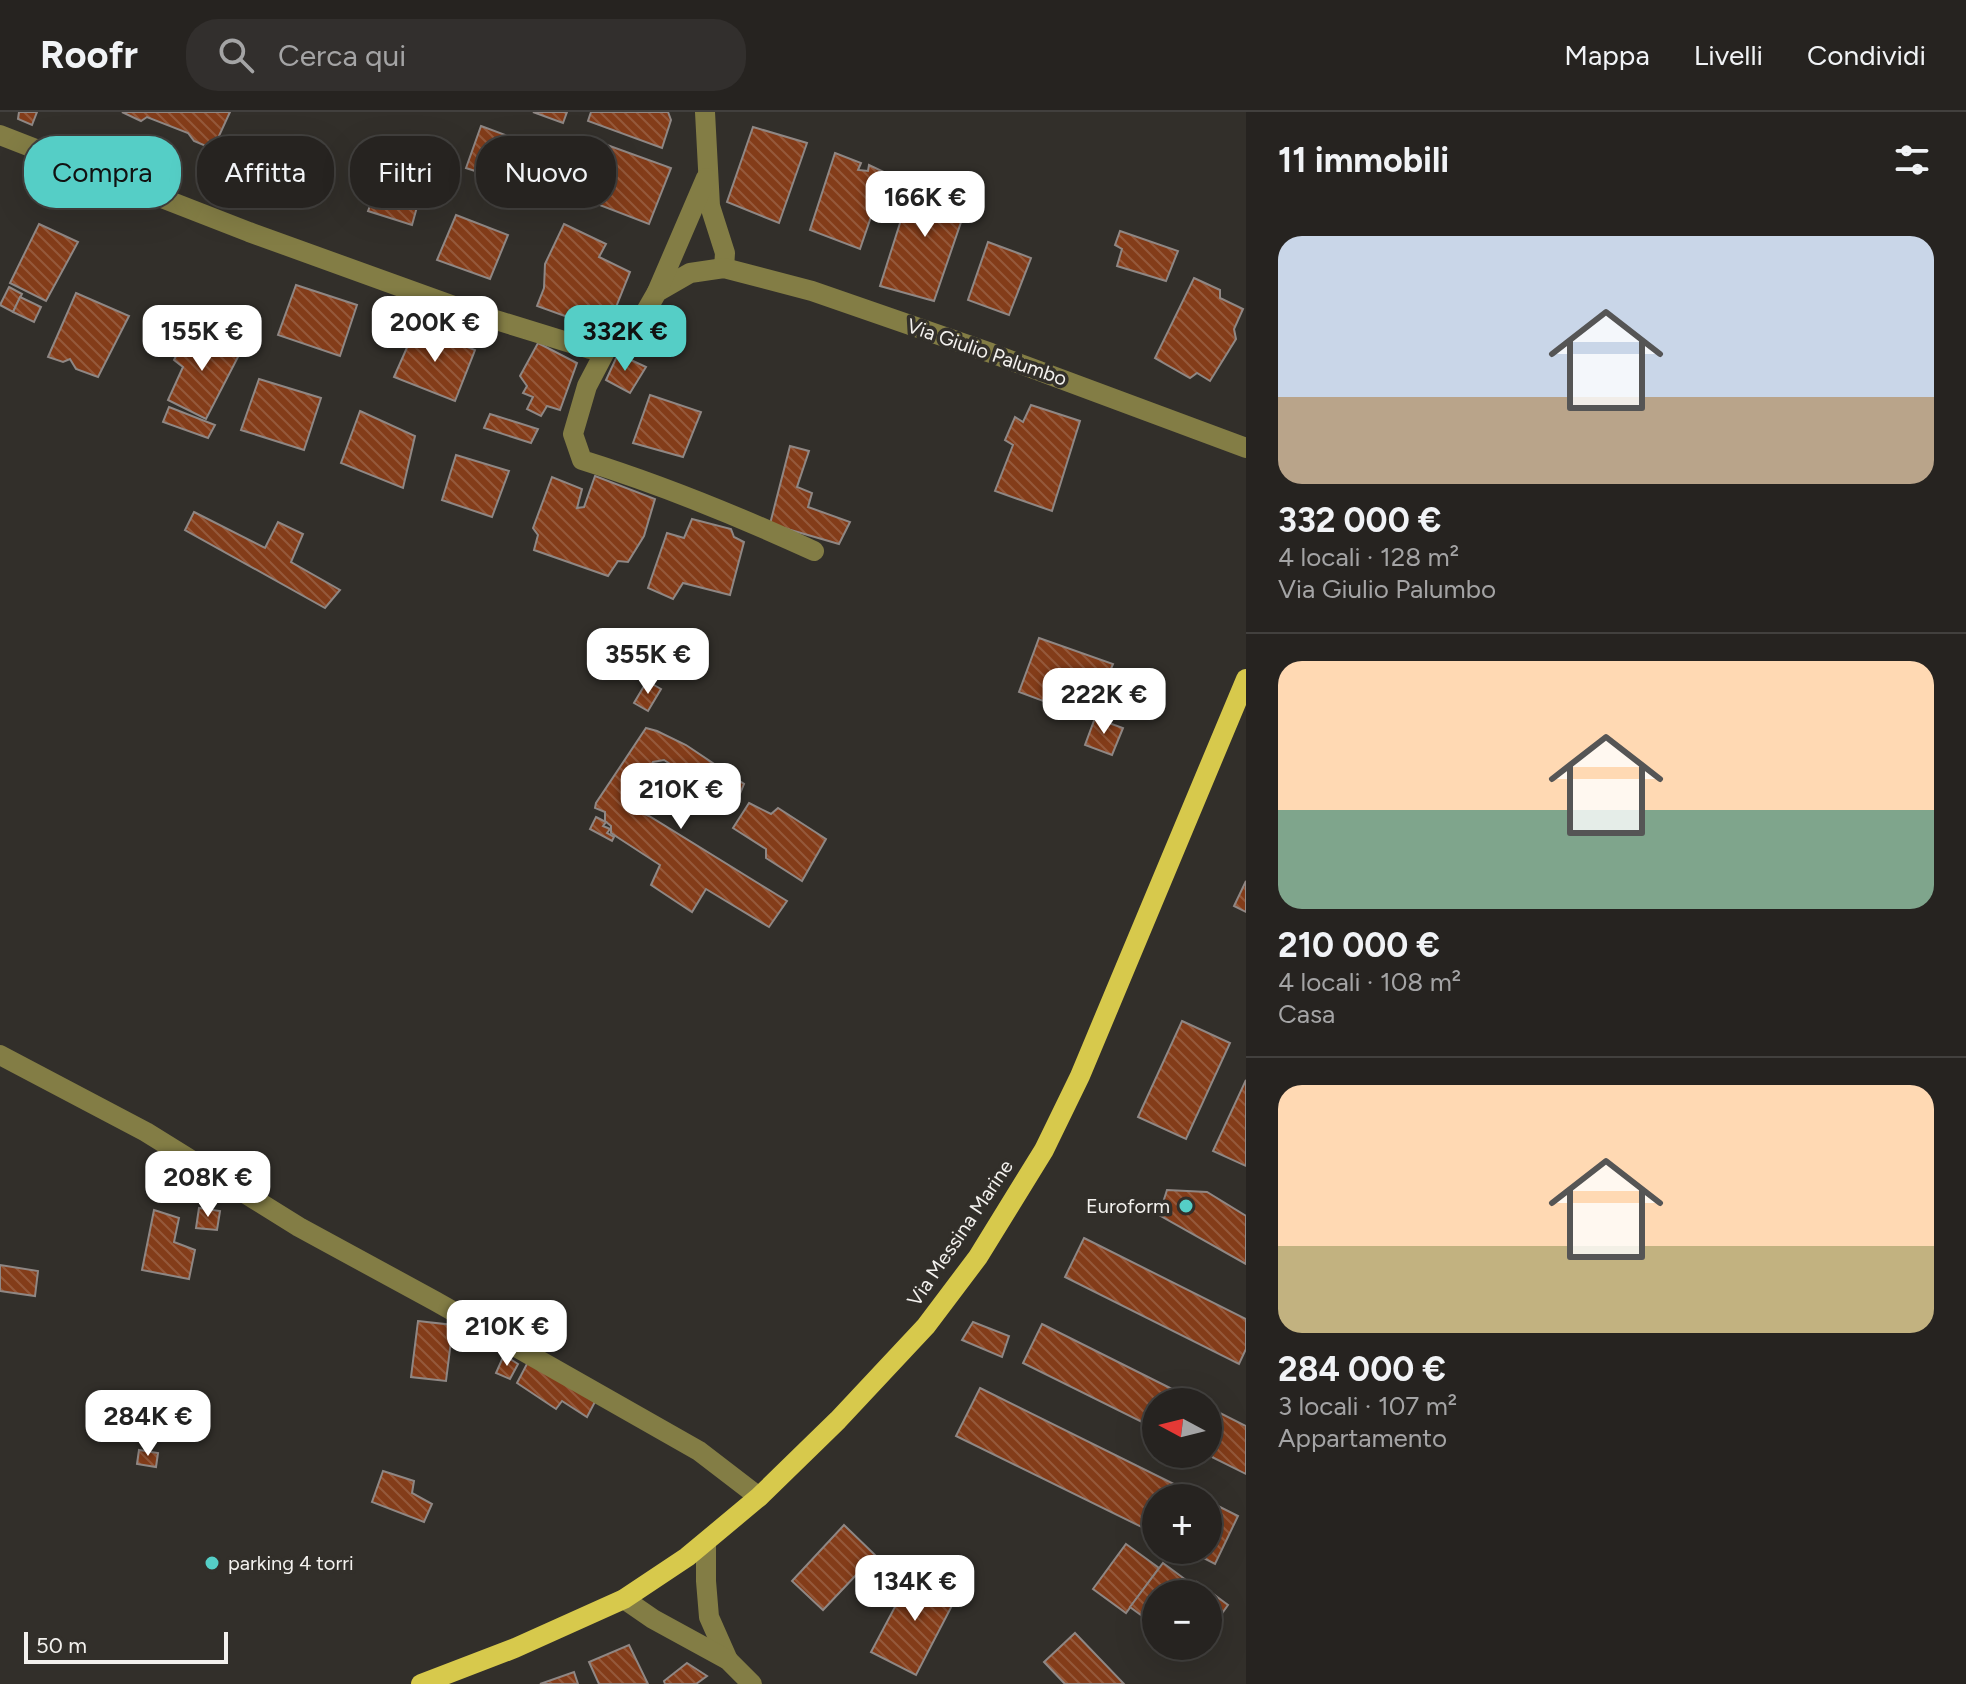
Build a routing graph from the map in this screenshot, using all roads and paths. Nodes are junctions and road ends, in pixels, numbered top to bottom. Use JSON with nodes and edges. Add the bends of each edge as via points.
{"nodes":[{"id":1,"x":705,"y":112,"type":"edge"},
{"id":2,"x":0,"y":135,"type":"edge"},
{"id":3,"x":708,"y":173,"type":"junction"},
{"id":4,"x":724,"y":268,"type":"junction"},
{"id":5,"x":657,"y":292,"type":"junction"},
{"id":6,"x":609,"y":344,"type":"junction"},
{"id":7,"x":1246,"y":448,"type":"edge"},
{"id":8,"x":814,"y":551,"type":"dead end"},
{"id":9,"x":1246,"y":679,"type":"edge"},
{"id":10,"x":0,"y":1055,"type":"edge"},
{"id":11,"x":759,"y":1497,"type":"junction"},
{"id":12,"x":706,"y":1542,"type":"junction"},
{"id":13,"x":624,"y":1599,"type":"junction"},
{"id":14,"x":728,"y":1660,"type":"junction"},
{"id":15,"x":421,"y":1684,"type":"edge"},
{"id":16,"x":752,"y":1684,"type":"edge"}],
"edges":[{"from":1,"to":3,"type":"street"},
{"from":2,"to":6,"type":"street","via":[[473,313],[590,349]]},
{"from":3,"to":4,"type":"street"},
{"from":3,"to":5,"type":"street"},
{"from":4,"to":5,"type":"street","via":[[690,273]]},
{"from":4,"to":7,"type":"street","name":"Via Giulio Palumbo","via":[[812,291],[976,347]]},
{"from":5,"to":6,"type":"street","via":[[630,339]]},
{"from":6,"to":8,"type":"street","via":[[587,386],[573,434],[582,460],[737,515]]},
{"from":9,"to":11,"type":"main road","name":"Via Messina Marine","via":[[1044,1150],[978,1257],[926,1326]]},
{"from":10,"to":11,"type":"street","via":[[146,1132],[299,1227],[699,1451]]},
{"from":11,"to":12,"type":"main road","name":"Via Messina Marine"},
{"from":12,"to":13,"type":"main road","name":"Via Messina Marine"},
{"from":12,"to":14,"type":"street","via":[[709,1617]]},
{"from":13,"to":14,"type":"street"},
{"from":13,"to":15,"type":"main road","name":"Via Messina Marine"},
{"from":14,"to":16,"type":"street"}]}
